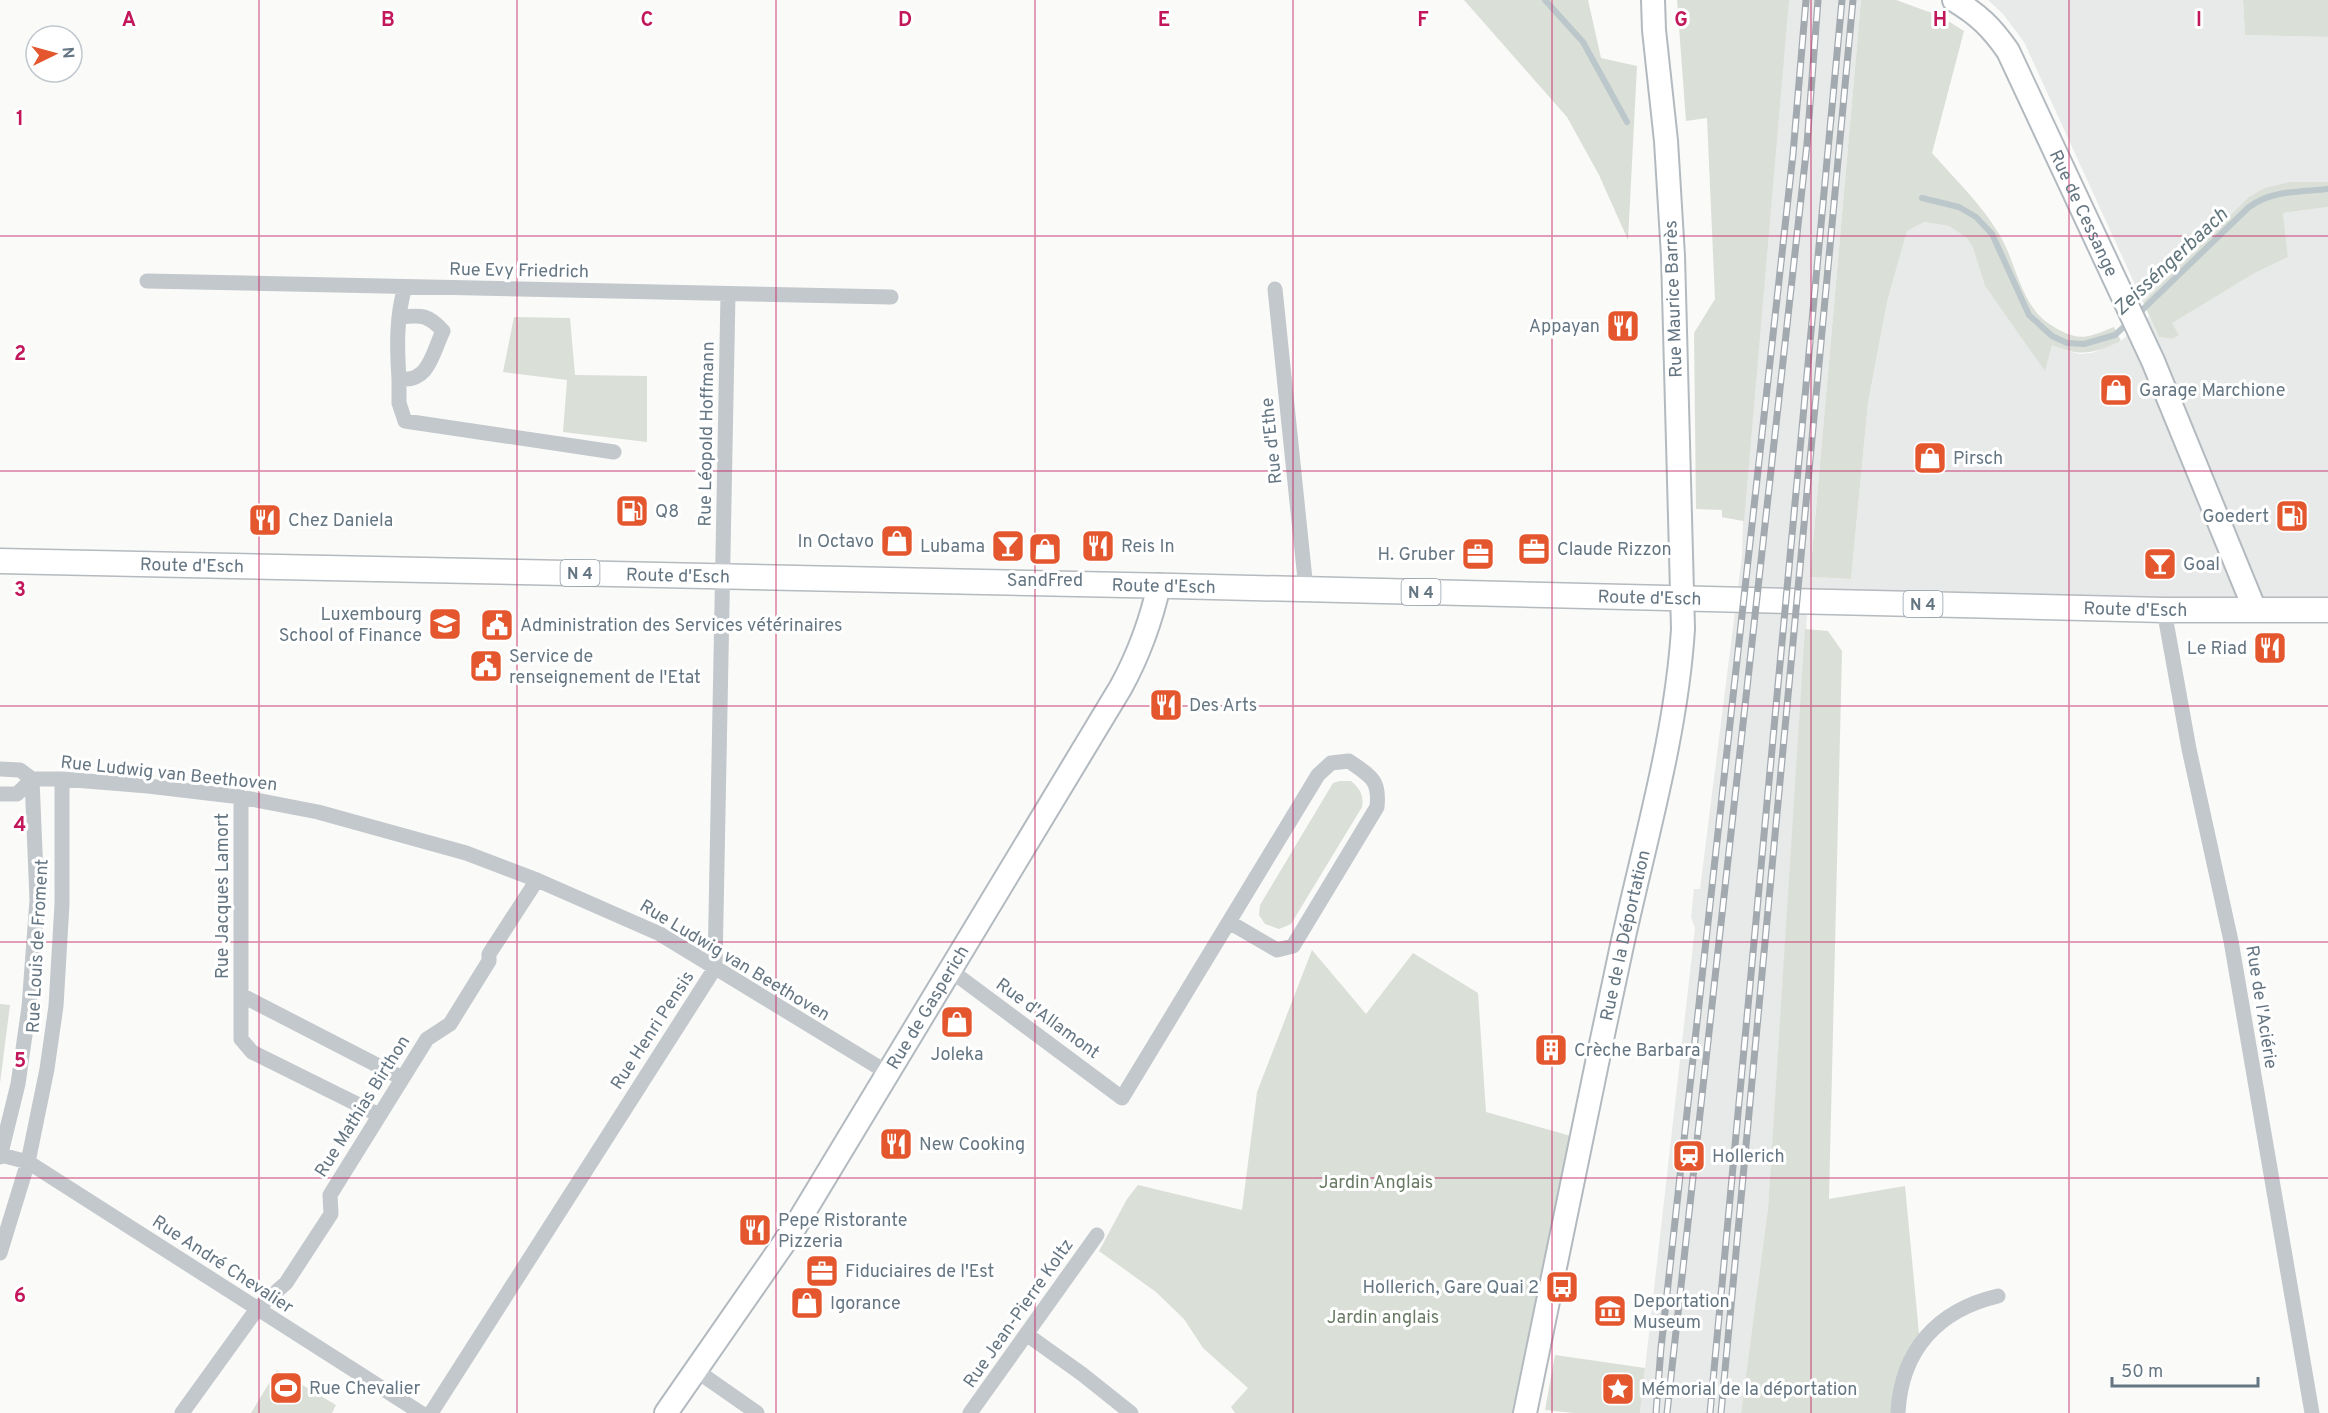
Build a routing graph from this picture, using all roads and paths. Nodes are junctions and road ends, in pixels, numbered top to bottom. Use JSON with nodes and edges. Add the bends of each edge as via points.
{"nodes":[{"id":1,"x":1653,"y":0,"type":"edge"},
{"id":2,"x":1954,"y":0,"type":"edge"},
{"id":3,"x":147,"y":281,"type":"dead end"},
{"id":4,"x":405,"y":287,"type":"junction"},
{"id":5,"x":1275,"y":289,"type":"dead end"},
{"id":6,"x":728,"y":294,"type":"junction"},
{"id":7,"x":891,"y":297,"type":"dead end"},
{"id":8,"x":400,"y":317,"type":"junction"},
{"id":9,"x":399,"y":379,"type":"junction"},
{"id":10,"x":614,"y":452,"type":"dead end"},
{"id":11,"x":0,"y":561,"type":"edge"},
{"id":12,"x":722,"y":576,"type":"junction"},
{"id":13,"x":1159,"y":585,"type":"junction"},
{"id":14,"x":1306,"y":589,"type":"junction"},
{"id":15,"x":1683,"y":598,"type":"junction"},
{"id":16,"x":2164,"y":610,"type":"junction"},
{"id":17,"x":2256,"y":610,"type":"junction"},
{"id":18,"x":2328,"y":610,"type":"edge"},
{"id":19,"x":0,"y":769,"type":"edge"},
{"id":20,"x":62,"y":779,"type":"junction"},
{"id":21,"x":33,"y":780,"type":"junction"},
{"id":22,"x":0,"y":794,"type":"edge"},
{"id":23,"x":241,"y":797,"type":"junction"},
{"id":24,"x":537,"y":880,"type":"junction"},
{"id":25,"x":1228,"y":922,"type":"junction"},
{"id":26,"x":715,"y":968,"type":"junction"},
{"id":27,"x":950,"y":970,"type":"junction"},
{"id":28,"x":241,"y":995,"type":"junction"},
{"id":29,"x":888,"y":1073,"type":"junction"},
{"id":30,"x":402,"y":1078,"type":"junction"},
{"id":31,"x":379,"y":1115,"type":"junction"},
{"id":32,"x":0,"y":1156,"type":"edge"},
{"id":33,"x":28,"y":1162,"type":"junction"},
{"id":34,"x":1097,"y":1235,"type":"dead end"},
{"id":35,"x":0,"y":1253,"type":"edge"},
{"id":36,"x":1998,"y":1296,"type":"dead end"},
{"id":37,"x":257,"y":1309,"type":"junction"},
{"id":38,"x":1026,"y":1334,"type":"junction"},
{"id":39,"x":697,"y":1371,"type":"junction"},
{"id":40,"x":182,"y":1413,"type":"edge"},
{"id":41,"x":421,"y":1413,"type":"edge"},
{"id":42,"x":430,"y":1413,"type":"edge"},
{"id":43,"x":666,"y":1413,"type":"edge"},
{"id":44,"x":757,"y":1413,"type":"edge"},
{"id":45,"x":970,"y":1413,"type":"edge"},
{"id":46,"x":1131,"y":1413,"type":"edge"},
{"id":47,"x":1525,"y":1413,"type":"edge"},
{"id":48,"x":1898,"y":1413,"type":"edge"},
{"id":49,"x":2312,"y":1413,"type":"edge"}],
"edges":[{"from":1,"to":15,"type":"street","name":"Rue Maurice Barrès","via":[[1673,255]]},
{"from":2,"to":17,"type":"street","name":"Rue de Cessange","via":[[1994,30],[2008,51],[2173,407]]},
{"from":3,"to":4,"type":"street","name":"Rue Evy Friedrich"},
{"from":4,"to":6,"type":"street","name":"Rue Evy Friedrich"},
{"from":4,"to":8,"type":"street"},
{"from":5,"to":14,"type":"street","name":"Rue d'Ethe"},
{"from":6,"to":7,"type":"street","name":"Rue Evy Friedrich"},
{"from":6,"to":12,"type":"street","name":"Rue Léopold Hoffmann"},
{"from":8,"to":9,"type":"street"},
{"from":8,"to":9,"type":"street","via":[[419,315],[432,319],[443,331],[423,374],[412,380]]},
{"from":9,"to":10,"type":"street","via":[[399,402],[405,421]]},
{"from":11,"to":12,"type":"main road","name":"Route d'Esch","number":"N 4"},
{"from":12,"to":13,"type":"main road","name":"Route d'Esch","number":"N 4"},
{"from":12,"to":26,"type":"street","name":"Rue Henri Pensis"},
{"from":13,"to":14,"type":"main road","name":"Route d'Esch","number":"N 4"},
{"from":13,"to":27,"type":"street","name":"Rue de Gasperich","via":[[1152,619],[1135,661]]},
{"from":14,"to":15,"type":"main road","name":"Route d'Esch","number":"N 4"},
{"from":15,"to":16,"type":"main road","name":"Route d'Esch","number":"N 4"},
{"from":15,"to":47,"type":"street","name":"Rue de la Déportation","via":[[1682,659],[1671,731]]},
{"from":16,"to":17,"type":"main road","name":"Route d'Esch","number":"N 4"},
{"from":16,"to":49,"type":"street","name":"Rue de l'Aciérie","via":[[2188,749],[2231,941]]},
{"from":17,"to":18,"type":"main road","name":"Route d'Esch","number":"N 4"},
{"from":19,"to":21,"type":"street","name":"Rue Ludwig van Beethoven","via":[[20,770]]},
{"from":20,"to":21,"type":"street","name":"Rue Ludwig van Beethoven"},
{"from":20,"to":23,"type":"street","name":"Rue Ludwig van Beethoven"},
{"from":20,"to":33,"type":"street","name":"Rue Louis de Froment","via":[[62,904],[56,1006]]},
{"from":21,"to":22,"type":"street","name":"Rue Ludwig van Beethoven","via":[[16,794]]},
{"from":21,"to":32,"type":"street","name":"Rue Louis de Froment","via":[[37,900],[29,1007],[18,1084]]},
{"from":23,"to":24,"type":"street","name":"Rue Ludwig van Beethoven","via":[[394,832],[466,853]]},
{"from":23,"to":28,"type":"street","name":"Rue Jacques Lamort"},
{"from":24,"to":26,"type":"street","name":"Rue Ludwig van Beethoven","via":[[660,934]]},
{"from":24,"to":30,"type":"street","name":"Rue Mathias Birthon","via":[[450,1024],[427,1039]]},
{"from":25,"to":25,"type":"street","via":[[1278,950],[1293,946],[1377,807],[1379,793],[1374,779],[1349,761],[1331,763],[1318,775]]},
{"from":25,"to":27,"type":"street","name":"Rue d'Allamont","via":[[1122,1098]]},
{"from":26,"to":29,"type":"street","name":"Rue Ludwig van Beethoven"},
{"from":26,"to":42,"type":"street","name":"Rue Henri Pensis"},
{"from":27,"to":29,"type":"street","name":"Rue de Gasperich"},
{"from":28,"to":30,"type":"street","name":"Rue Jacques Lamort"},
{"from":28,"to":31,"type":"street","name":"Rue Jacques Lamort","via":[[241,1039],[252,1052]]},
{"from":29,"to":39,"type":"street","name":"Rue de Gasperich","via":[[795,1227]]},
{"from":30,"to":31,"type":"street","name":"Rue Mathias Birthon"},
{"from":31,"to":37,"type":"street","name":"Rue Mathias Birthon","via":[[330,1195],[331,1214],[286,1283]]},
{"from":32,"to":33,"type":"street","name":"Rue André Chevalier"},
{"from":33,"to":35,"type":"street","name":"Rue Louis de Froment"},
{"from":33,"to":37,"type":"street","name":"Rue André Chevalier"},
{"from":34,"to":38,"type":"street","name":"Rue Jean-Pierre Koltz"},
{"from":36,"to":48,"type":"street","via":[[1960,1309],[1931,1330],[1908,1364]]},
{"from":37,"to":40,"type":"street","name":"Rue Mathias Birthon"},
{"from":37,"to":41,"type":"street","name":"Rue André Chevalier"},
{"from":38,"to":45,"type":"street","name":"Rue Jean-Pierre Koltz"},
{"from":38,"to":46,"type":"street"},
{"from":39,"to":43,"type":"street","name":"Rue de Gasperich"},
{"from":39,"to":44,"type":"street"}]}
